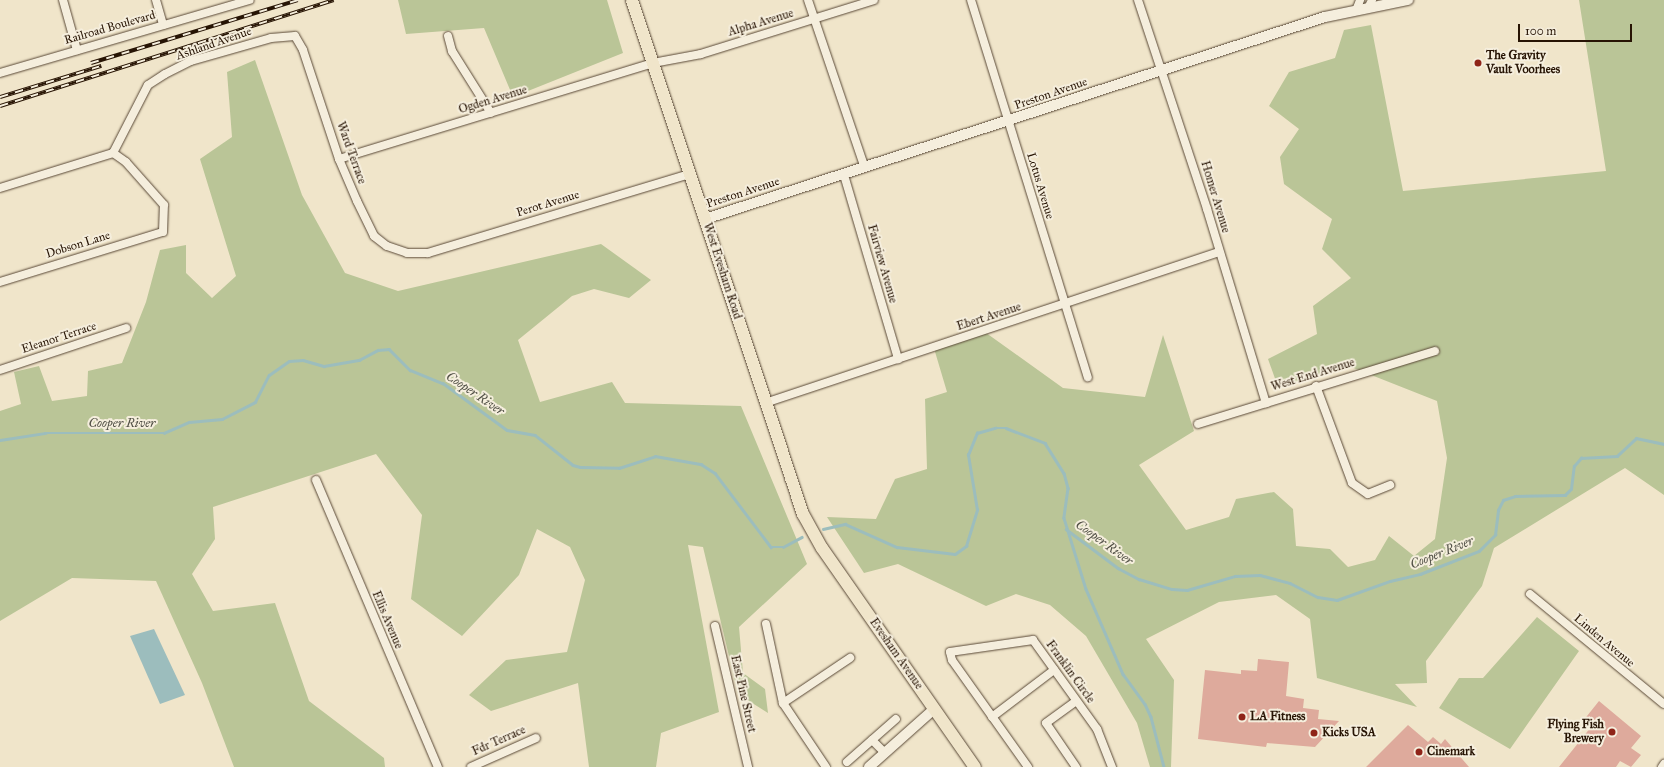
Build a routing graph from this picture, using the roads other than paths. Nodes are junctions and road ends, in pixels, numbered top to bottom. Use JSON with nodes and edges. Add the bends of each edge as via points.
{"nodes":[{"id":1,"x":63,"y":0,"type":"edge"},
{"id":2,"x":156,"y":0,"type":"edge"},
{"id":3,"x":250,"y":0,"type":"edge"},
{"id":4,"x":632,"y":0,"type":"edge"},
{"id":5,"x":808,"y":0,"type":"edge"},
{"id":6,"x":874,"y":0,"type":"edge"},
{"id":7,"x":971,"y":0,"type":"edge"},
{"id":8,"x":1138,"y":0,"type":"edge"},
{"id":9,"x":1408,"y":0,"type":"edge"},
{"id":10,"x":1371,"y":3,"type":"edge"},
{"id":11,"x":1359,"y":4,"type":"edge"},
{"id":12,"x":814,"y":20,"type":"junction"},
{"id":13,"x":163,"y":24,"type":"junction"},
{"id":14,"x":295,"y":36,"type":"joint"},
{"id":15,"x":448,"y":36,"type":"dead end"},
{"id":16,"x":77,"y":50,"type":"junction"},
{"id":17,"x":653,"y":63,"type":"junction"},
{"id":18,"x":1162,"y":70,"type":"junction"},
{"id":19,"x":0,"y":73,"type":"edge"},
{"id":20,"x":491,"y":113,"type":"junction"},
{"id":21,"x":1007,"y":122,"type":"junction"},
{"id":22,"x":113,"y":153,"type":"junction"},
{"id":23,"x":339,"y":159,"type":"junction"},
{"id":24,"x":865,"y":168,"type":"junction"},
{"id":25,"x":690,"y":174,"type":"junction"},
{"id":26,"x":844,"y":175,"type":"junction"},
{"id":27,"x":0,"y":188,"type":"edge"},
{"id":28,"x":705,"y":219,"type":"junction"},
{"id":29,"x":1219,"y":252,"type":"junction"},
{"id":30,"x":413,"y":253,"type":"joint"},
{"id":31,"x":0,"y":282,"type":"edge"},
{"id":32,"x":1064,"y":305,"type":"junction"},
{"id":33,"x":126,"y":328,"type":"dead end"},
{"id":34,"x":1435,"y":351,"type":"dead end"},
{"id":35,"x":898,"y":359,"type":"junction"},
{"id":36,"x":0,"y":370,"type":"edge"},
{"id":37,"x":1088,"y":377,"type":"dead end"},
{"id":38,"x":1316,"y":386,"type":"junction"},
{"id":39,"x":765,"y":403,"type":"junction"},
{"id":40,"x":1266,"y":403,"type":"junction"},
{"id":41,"x":1198,"y":424,"type":"dead end"},
{"id":42,"x":316,"y":480,"type":"dead end"},
{"id":43,"x":1390,"y":485,"type":"dead end"},
{"id":44,"x":818,"y":540,"type":"joint"},
{"id":45,"x":1530,"y":594,"type":"dead end"},
{"id":46,"x":766,"y":624,"type":"dead end"},
{"id":47,"x":715,"y":626,"type":"dead end"},
{"id":48,"x":850,"y":658,"type":"dead end"},
{"id":49,"x":1054,"y":670,"type":"junction"},
{"id":50,"x":1076,"y":701,"type":"junction"},
{"id":51,"x":783,"y":703,"type":"junction"},
{"id":52,"x":1664,"y":704,"type":"edge"},
{"id":53,"x":934,"y":709,"type":"junction"},
{"id":54,"x":992,"y":717,"type":"junction"},
{"id":55,"x":896,"y":720,"type":"dead end"},
{"id":56,"x":536,"y":738,"type":"dead end"},
{"id":57,"x":872,"y":740,"type":"junction"},
{"id":58,"x":885,"y":753,"type":"junction"},
{"id":59,"x":846,"y":762,"type":"dead end"},
{"id":60,"x":1664,"y":764,"type":"edge"},
{"id":61,"x":438,"y":767,"type":"edge"},
{"id":62,"x":471,"y":767,"type":"edge"},
{"id":63,"x":748,"y":767,"type":"edge"},
{"id":64,"x":826,"y":767,"type":"edge"},
{"id":65,"x":869,"y":767,"type":"edge"},
{"id":66,"x":975,"y":767,"type":"edge"},
{"id":67,"x":1028,"y":767,"type":"edge"},
{"id":68,"x":1076,"y":767,"type":"edge"},
{"id":69,"x":1112,"y":767,"type":"edge"},
{"id":70,"x":1662,"y":767,"type":"edge"}],
"edges":[{"from":1,"to":16,"type":"street"},
{"from":2,"to":13,"type":"street"},
{"from":3,"to":13,"type":"street","name":"Railroad Boulevard"},
{"from":4,"to":17,"type":"main road","name":"West Evesham Road"},
{"from":5,"to":12,"type":"street"},
{"from":6,"to":12,"type":"street","name":"Alpha Avenue"},
{"from":7,"to":21,"type":"street","name":"Lotus Avenue"},
{"from":8,"to":18,"type":"street","name":"Homer Avenue"},
{"from":9,"to":10,"type":"street","name":"Preston Avenue"},
{"from":10,"to":11,"type":"street","name":"Preston Avenue"},
{"from":11,"to":18,"type":"street","name":"Preston Avenue"},
{"from":12,"to":17,"type":"street","name":"Alpha Avenue","via":[[701,54]]},
{"from":12,"to":24,"type":"street"},
{"from":13,"to":16,"type":"street","name":"Railroad Boulevard"},
{"from":14,"to":22,"type":"street","name":"Ashland Avenue","via":[[271,38],[191,61],[148,85]]},
{"from":14,"to":23,"type":"street","name":"Ward Terrace","via":[[303,50]]},
{"from":15,"to":20,"type":"street","via":[[452,51]]},
{"from":16,"to":19,"type":"street","name":"Railroad Boulevard"},
{"from":17,"to":20,"type":"street","name":"Ogden Avenue"},
{"from":17,"to":25,"type":"main road","name":"West Evesham Road"},
{"from":18,"to":21,"type":"street","name":"Preston Avenue"},
{"from":18,"to":29,"type":"street","name":"Homer Avenue"},
{"from":20,"to":23,"type":"street","name":"Ogden Avenue"},
{"from":21,"to":24,"type":"street","name":"Preston Avenue"},
{"from":21,"to":32,"type":"street","name":"Lotus Avenue"},
{"from":22,"to":27,"type":"street"},
{"from":22,"to":31,"type":"street","name":"Dobson Lane","via":[[126,162],[164,205],[163,232]]},
{"from":23,"to":30,"type":"street","name":"Ward Terrace","via":[[374,236],[387,246]]},
{"from":24,"to":26,"type":"street","name":"Preston Avenue"},
{"from":25,"to":28,"type":"main road","name":"West Evesham Road"},
{"from":25,"to":30,"type":"street","name":"Perot Avenue","via":[[428,253]]},
{"from":26,"to":28,"type":"street","name":"Preston Avenue"},
{"from":26,"to":35,"type":"street","name":"Fairview Avenue"},
{"from":28,"to":39,"type":"main road","name":"West Evesham Road"},
{"from":29,"to":32,"type":"street","name":"Ebert Avenue"},
{"from":29,"to":40,"type":"street","name":"Homer Avenue"},
{"from":32,"to":35,"type":"street","name":"Ebert Avenue"},
{"from":32,"to":37,"type":"street","name":"Lotus Avenue"},
{"from":33,"to":36,"type":"street","name":"Eleanor Terrace"},
{"from":34,"to":38,"type":"street","name":"West End Avenue"},
{"from":35,"to":39,"type":"street","name":"Ebert Avenue"},
{"from":38,"to":40,"type":"street","name":"West End Avenue"},
{"from":38,"to":43,"type":"street","via":[[1352,483],[1368,494]]},
{"from":39,"to":44,"type":"main road","name":"West Evesham Road","via":[[803,514]]},
{"from":40,"to":41,"type":"street","name":"West End Avenue"},
{"from":42,"to":61,"type":"street","name":"Ellis Avenue"},
{"from":44,"to":53,"type":"main road","name":"Evesham Avenue"},
{"from":45,"to":52,"type":"street","name":"Linden Avenue"},
{"from":46,"to":51,"type":"street"},
{"from":47,"to":63,"type":"street","name":"East Pine Street"},
{"from":48,"to":51,"type":"street"},
{"from":49,"to":50,"type":"street","name":"Franklin Circle"},
{"from":49,"to":54,"type":"street"},
{"from":49,"to":54,"type":"street","name":"Franklin Circle","via":[[1033,640],[950,652],[952,660]]},
{"from":50,"to":68,"type":"street","via":[[1046,723]]},
{"from":50,"to":69,"type":"street","name":"Franklin Circle","via":[[1097,729]]},
{"from":51,"to":64,"type":"street"},
{"from":53,"to":58,"type":"street"},
{"from":53,"to":66,"type":"main road","name":"Evesham Avenue"},
{"from":54,"to":67,"type":"street","name":"Franklin Circle"},
{"from":55,"to":57,"type":"street"},
{"from":56,"to":62,"type":"street","name":"Fdr Terrace"},
{"from":57,"to":58,"type":"street"},
{"from":57,"to":59,"type":"street"},
{"from":58,"to":65,"type":"street"},
{"from":60,"to":70,"type":"street"}]}
